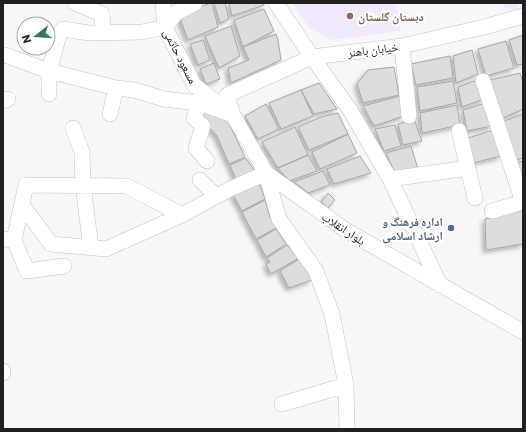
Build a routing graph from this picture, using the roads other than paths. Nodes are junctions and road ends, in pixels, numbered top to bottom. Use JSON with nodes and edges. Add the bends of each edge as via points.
{"nodes":[{"id":1,"x":75,"y":3,"type":"edge"},
{"id":2,"x":163,"y":3,"type":"edge"},
{"id":3,"x":196,"y":3,"type":"edge"},
{"id":4,"x":276,"y":3,"type":"edge"},
{"id":5,"x":522,"y":15,"type":"edge"},
{"id":6,"x":165,"y":27,"type":"junction"},
{"id":7,"x":103,"y":32,"type":"junction"},
{"id":8,"x":402,"y":46,"type":"junction"},
{"id":9,"x":3,"y":56,"type":"edge"},
{"id":10,"x":312,"y":57,"type":"junction"},
{"id":11,"x":49,"y":71,"type":"junction"},
{"id":12,"x":483,"y":81,"type":"dead end"},
{"id":13,"x":116,"y":88,"type":"junction"},
{"id":14,"x":49,"y":94,"type":"dead end"},
{"id":15,"x":227,"y":96,"type":"joint"},
{"id":16,"x":199,"y":103,"type":"junction"},
{"id":17,"x":110,"y":114,"type":"dead end"},
{"id":18,"x":233,"y":115,"type":"junction"},
{"id":19,"x":409,"y":116,"type":"dead end"},
{"id":20,"x":74,"y":128,"type":"dead end"},
{"id":21,"x":459,"y":131,"type":"dead end"},
{"id":22,"x":207,"y":162,"type":"dead end"},
{"id":23,"x":468,"y":168,"type":"junction"},
{"id":24,"x":266,"y":173,"type":"junction"},
{"id":25,"x":390,"y":179,"type":"junction"},
{"id":26,"x":200,"y":180,"type":"dead end"},
{"id":27,"x":83,"y":185,"type":"junction"},
{"id":28,"x":216,"y":196,"type":"junction"},
{"id":29,"x":476,"y":198,"type":"dead end"},
{"id":30,"x":523,"y":202,"type":"edge"},
{"id":31,"x":22,"y":205,"type":"junction"},
{"id":32,"x":492,"y":211,"type":"dead end"},
{"id":33,"x":182,"y":215,"type":"junction"},
{"id":34,"x":8,"y":240,"type":"edge"},
{"id":35,"x":92,"y":248,"type":"junction"},
{"id":36,"x":64,"y":266,"type":"dead end"},
{"id":37,"x":440,"y":285,"type":"junction"},
{"id":38,"x":523,"y":332,"type":"edge"},
{"id":39,"x":346,"y":385,"type":"junction"},
{"id":40,"x":282,"y":404,"type":"dead end"},
{"id":41,"x":347,"y":429,"type":"edge"}],
"edges":[{"from":1,"to":7,"type":"street","via":[[102,14]]},
{"from":2,"to":6,"type":"street","name":"مسعود حاتمی"},
{"from":3,"to":6,"type":"street","via":[[176,13]]},
{"from":4,"to":10,"type":"street"},
{"from":5,"to":8,"type":"street","name":"خیابان باهنر","via":[[484,27]]},
{"from":6,"to":7,"type":"street","via":[[142,32]]},
{"from":6,"to":18,"type":"street","name":"مسعود حاتمی","via":[[194,85]]},
{"from":7,"to":11,"type":"street","via":[[89,33],[63,29]]},
{"from":8,"to":10,"type":"street","name":"خیابان باهنر"},
{"from":8,"to":19,"type":"street"},
{"from":9,"to":11,"type":"street"},
{"from":10,"to":15,"type":"street","name":"خیابان باهنر"},
{"from":10,"to":25,"type":"street","via":[[350,110]]},
{"from":11,"to":13,"type":"street"},
{"from":11,"to":14,"type":"street"},
{"from":12,"to":30,"type":"street"},
{"from":13,"to":16,"type":"street","via":[[134,90],[164,99]]},
{"from":13,"to":17,"type":"street"},
{"from":15,"to":18,"type":"street","name":"بلوار انقلاب"},
{"from":16,"to":18,"type":"street"},
{"from":16,"to":22,"type":"street","via":[[194,118],[203,126],[196,148]]},
{"from":18,"to":24,"type":"street","name":"بلوار انقلاب"},
{"from":20,"to":27,"type":"street","via":[[82,152]]},
{"from":21,"to":23,"type":"street"},
{"from":23,"to":25,"type":"street"},
{"from":23,"to":29,"type":"street"},
{"from":24,"to":28,"type":"street"},
{"from":24,"to":37,"type":"street","name":"بلوار انقلاب","via":[[347,231]]},
{"from":24,"to":39,"type":"street","via":[[279,219],[316,271],[332,314]]},
{"from":25,"to":37,"type":"street"},
{"from":26,"to":28,"type":"street"},
{"from":27,"to":31,"type":"street","via":[[26,185]]},
{"from":27,"to":33,"type":"street","via":[[127,186]]},
{"from":27,"to":35,"type":"street"},
{"from":28,"to":33,"type":"street"},
{"from":30,"to":32,"type":"street"},
{"from":31,"to":34,"type":"street"},
{"from":31,"to":35,"type":"street","via":[[51,244]]},
{"from":33,"to":35,"type":"street","via":[[106,249]]},
{"from":34,"to":36,"type":"street","via":[[27,271]]},
{"from":37,"to":38,"type":"street","name":"بلوار انقلاب"},
{"from":39,"to":40,"type":"street"},
{"from":39,"to":41,"type":"street"}]}
